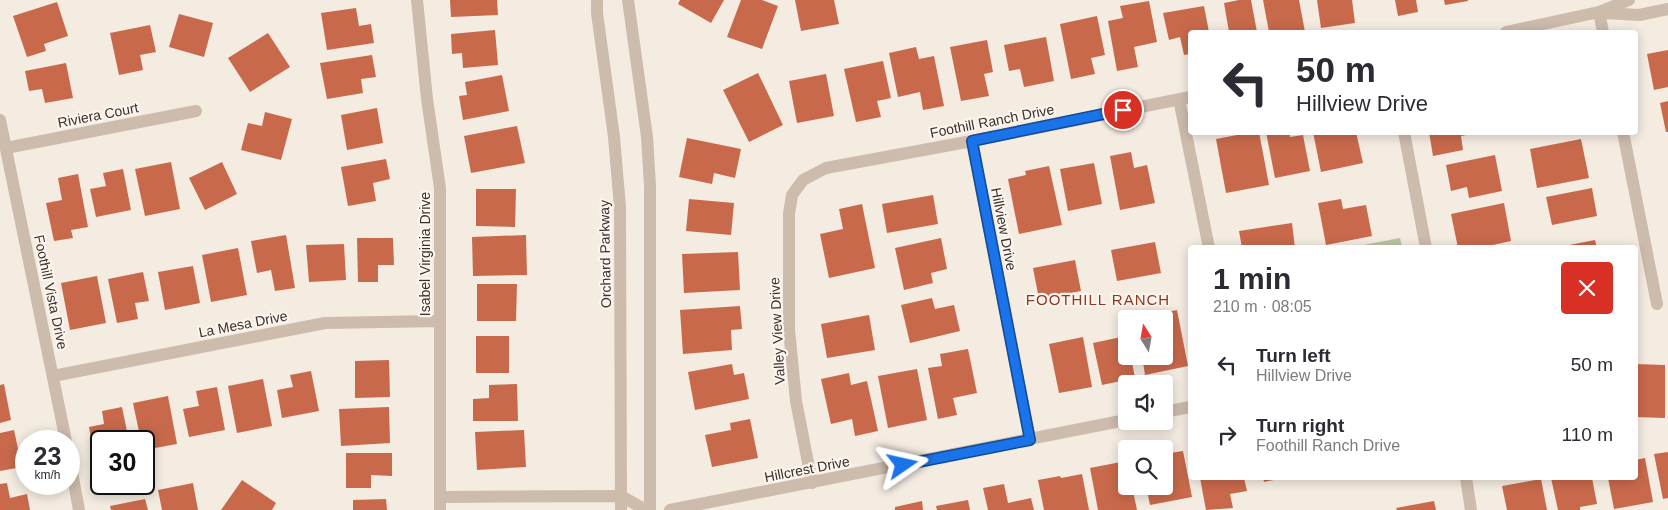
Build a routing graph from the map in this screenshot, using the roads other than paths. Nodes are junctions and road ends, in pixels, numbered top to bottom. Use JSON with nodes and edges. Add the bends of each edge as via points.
{"nodes":[{"id":1,"x":417,"y":0,"type":"edge"},
{"id":2,"x":596,"y":0,"type":"edge"},
{"id":3,"x":628,"y":0,"type":"edge"},
{"id":4,"x":1629,"y":0,"type":"edge"},
{"id":5,"x":1668,"y":9,"type":"edge"},
{"id":6,"x":1600,"y":12,"type":"junction"},
{"id":7,"x":1515,"y":30,"type":"edge"},
{"id":8,"x":1603,"y":30,"type":"edge"},
{"id":9,"x":1185,"y":98,"type":"edge"},
{"id":10,"x":196,"y":111,"type":"dead end"},
{"id":11,"x":1188,"y":117,"type":"edge"},
{"id":12,"x":0,"y":120,"type":"edge"},
{"id":13,"x":1191,"y":135,"type":"edge"},
{"id":14,"x":1405,"y":135,"type":"edge"},
{"id":15,"x":1624,"y":135,"type":"edge"},
{"id":16,"x":972,"y":141,"type":"junction"},
{"id":17,"x":6,"y":148,"type":"junction"},
{"id":18,"x":802,"y":180,"type":"joint"},
{"id":19,"x":1209,"y":245,"type":"edge"},
{"id":20,"x":1425,"y":245,"type":"edge"},
{"id":21,"x":1657,"y":304,"type":"dead end"},
{"id":22,"x":440,"y":321,"type":"junction"},
{"id":23,"x":53,"y":376,"type":"junction"},
{"id":24,"x":1188,"y":407,"type":"edge"},
{"id":25,"x":1173,"y":410,"type":"edge"},
{"id":26,"x":1118,"y":422,"type":"edge"},
{"id":27,"x":64,"y":430,"type":"edge"},
{"id":28,"x":1030,"y":440,"type":"junction"},
{"id":29,"x":1466,"y":480,"type":"edge"},
{"id":30,"x":812,"y":483,"type":"junction"},
{"id":31,"x":76,"y":495,"type":"edge"},
{"id":32,"x":621,"y":496,"type":"junction"},
{"id":33,"x":440,"y":504,"type":"edge"},
{"id":34,"x":79,"y":510,"type":"edge"},
{"id":35,"x":621,"y":510,"type":"edge"},
{"id":36,"x":648,"y":510,"type":"edge"},
{"id":37,"x":670,"y":510,"type":"edge"},
{"id":38,"x":1471,"y":510,"type":"edge"}],
"edges":[{"from":1,"to":22,"type":"street","name":"Isabel Virginia Drive","via":[[440,188]]},
{"from":2,"to":32,"type":"street","name":"Orchard Parkway","via":[[620,207]]},
{"from":3,"to":36,"type":"street","via":[[647,136],[650,186]]},
{"from":4,"to":6,"type":"street"},
{"from":5,"to":6,"type":"street","via":[[1639,14]]},
{"from":6,"to":7,"type":"street"},
{"from":6,"to":8,"type":"street"},
{"from":9,"to":11,"type":"street"},
{"from":9,"to":16,"type":"street","name":"Foothill Ranch Drive"},
{"from":10,"to":17,"type":"street","name":"Riviera Court"},
{"from":12,"to":17,"type":"street","name":"Foothill Vista Drive"},
{"from":13,"to":19,"type":"street"},
{"from":14,"to":20,"type":"street"},
{"from":15,"to":21,"type":"street"},
{"from":16,"to":18,"type":"street","name":"Foothill Ranch Drive","via":[[826,168]]},
{"from":16,"to":28,"type":"street","name":"Hillview Drive"},
{"from":17,"to":23,"type":"street","name":"Foothill Vista Drive"},
{"from":18,"to":30,"type":"street","name":"Valley View Drive","via":[[792,194],[789,214],[789,329],[796,401]]},
{"from":22,"to":23,"type":"street","name":"La Mesa Drive","via":[[325,323]]},
{"from":22,"to":33,"type":"street","name":"Isabel Virginia Drive"},
{"from":23,"to":27,"type":"street","name":"Foothill Vista Drive"},
{"from":24,"to":25,"type":"street"},
{"from":26,"to":28,"type":"street","name":"Hillcrest Drive"},
{"from":28,"to":30,"type":"street","name":"Hillcrest Drive"},
{"from":29,"to":38,"type":"street"},
{"from":30,"to":37,"type":"street","name":"Hillcrest Drive"},
{"from":31,"to":34,"type":"street"},
{"from":32,"to":33,"type":"street"},
{"from":32,"to":35,"type":"street","name":"Orchard Parkway"},
{"from":32,"to":36,"type":"street"}]}
